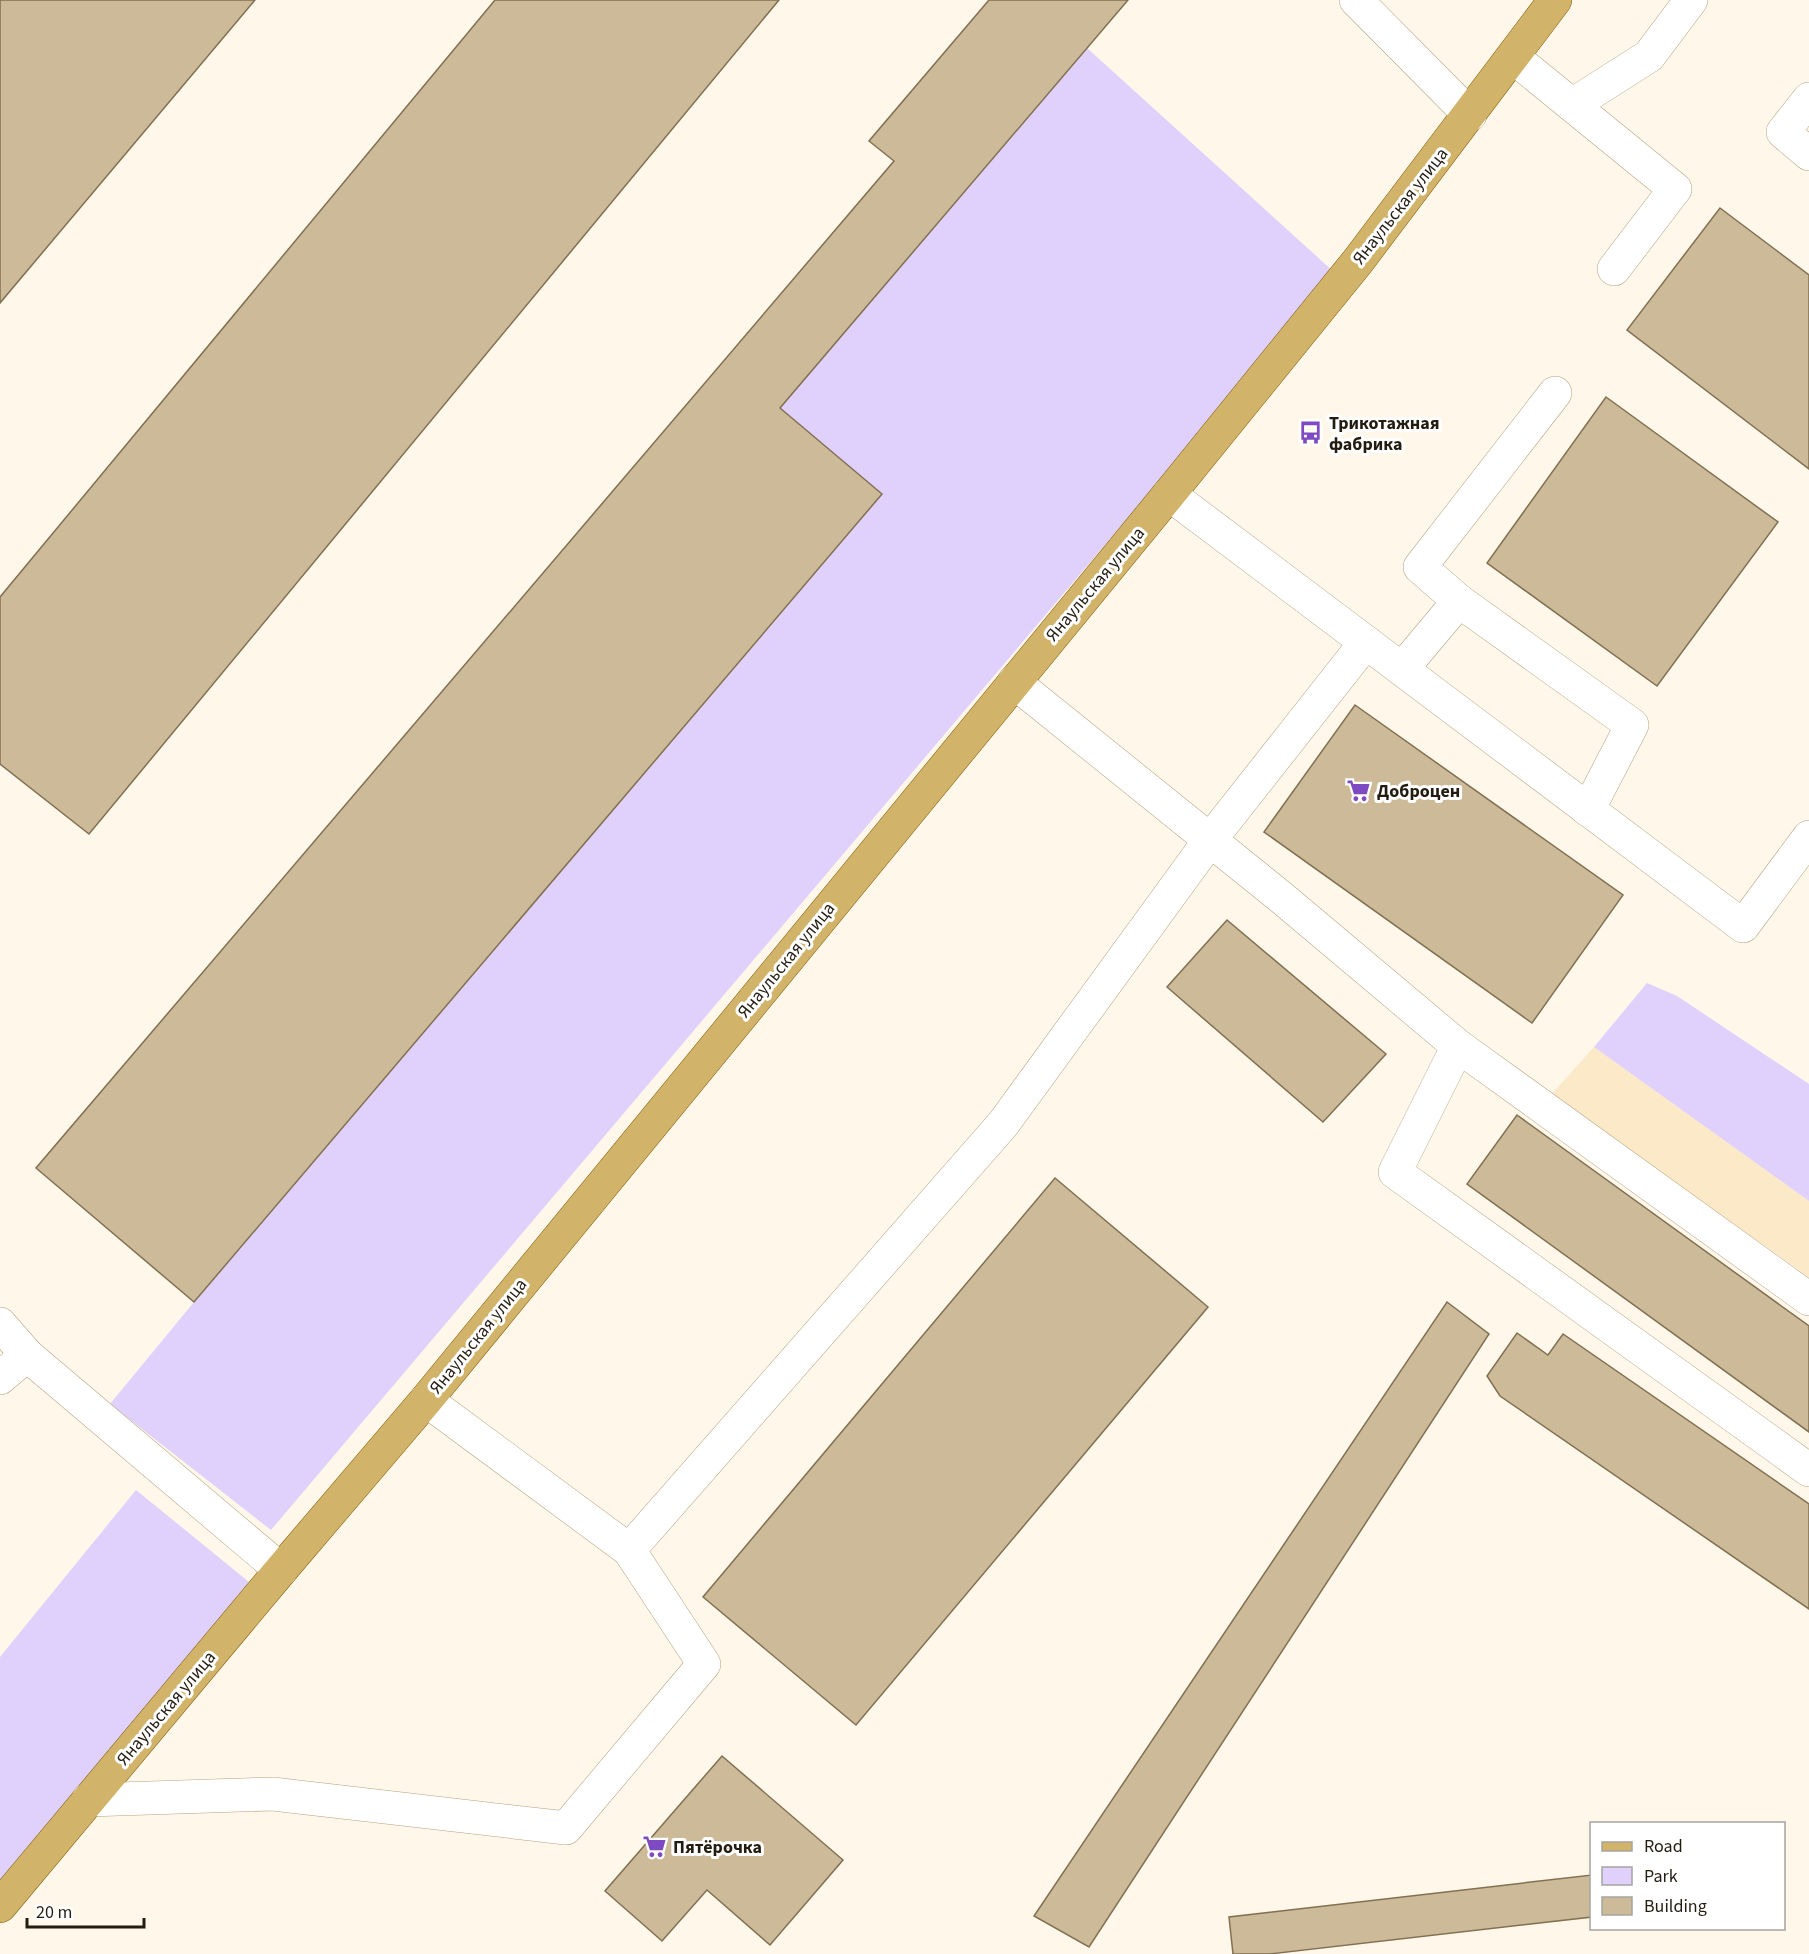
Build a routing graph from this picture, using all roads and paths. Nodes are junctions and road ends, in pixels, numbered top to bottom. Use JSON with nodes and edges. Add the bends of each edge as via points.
{"nodes":[{"id":1,"x":1356,"y":0,"type":"edge"},
{"id":2,"x":1555,"y":0,"type":"edge"},
{"id":3,"x":1691,"y":0,"type":"edge"},
{"id":4,"x":1513,"y":57,"type":"junction"},
{"id":5,"x":1809,"y":99,"type":"edge"},
{"id":6,"x":1572,"y":105,"type":"junction"},
{"id":7,"x":1470,"y":116,"type":"junction"},
{"id":8,"x":1809,"y":154,"type":"edge"},
{"id":9,"x":1614,"y":269,"type":"dead end"},
{"id":10,"x":1555,"y":393,"type":"dead end"},
{"id":11,"x":1169,"y":494,"type":"junction"},
{"id":12,"x":1459,"y":601,"type":"junction"},
{"id":13,"x":1366,"y":642,"type":"junction"},
{"id":14,"x":1402,"y":669,"type":"junction"},
{"id":15,"x":1014,"y":682,"type":"junction"},
{"id":16,"x":1588,"y":810,"type":"junction"},
{"id":17,"x":1809,"y":837,"type":"edge"},
{"id":18,"x":1210,"y":840,"type":"junction"},
{"id":19,"x":1458,"y":1046,"type":"junction"},
{"id":20,"x":1809,"y":1299,"type":"edge"},
{"id":21,"x":0,"y":1324,"type":"edge"},
{"id":22,"x":27,"y":1355,"type":"junction"},
{"id":23,"x":0,"y":1378,"type":"edge"},
{"id":24,"x":426,"y":1400,"type":"junction"},
{"id":25,"x":1809,"y":1470,"type":"edge"},
{"id":26,"x":629,"y":1550,"type":"junction"},
{"id":27,"x":281,"y":1570,"type":"junction"},
{"id":28,"x":88,"y":1800,"type":"junction"},
{"id":29,"x":0,"y":1906,"type":"edge"}],
"edges":[{"from":1,"to":7,"type":"street"},
{"from":2,"to":4,"type":"main road","name":"Янаульская улица"},
{"from":3,"to":6,"type":"street","via":[[1649,56]]},
{"from":4,"to":6,"type":"street"},
{"from":4,"to":7,"type":"main road","name":"Янаульская улица"},
{"from":5,"to":8,"type":"street","via":[[1783,132]]},
{"from":6,"to":9,"type":"street","via":[[1675,189]]},
{"from":7,"to":11,"type":"main road","name":"Янаульская улица"},
{"from":10,"to":12,"type":"street","via":[[1420,567]]},
{"from":11,"to":13,"type":"street"},
{"from":11,"to":15,"type":"main road","name":"Янаульская улица"},
{"from":12,"to":14,"type":"street"},
{"from":12,"to":16,"type":"street","via":[[1632,725]]},
{"from":13,"to":14,"type":"street"},
{"from":13,"to":18,"type":"street"},
{"from":14,"to":16,"type":"street"},
{"from":15,"to":18,"type":"street"},
{"from":15,"to":24,"type":"main road","name":"Янаульская улица"},
{"from":16,"to":17,"type":"street","via":[[1743,926]]},
{"from":18,"to":19,"type":"street"},
{"from":18,"to":26,"type":"street","via":[[1003,1124]]},
{"from":19,"to":20,"type":"street"},
{"from":19,"to":25,"type":"street","via":[[1395,1172]]},
{"from":21,"to":22,"type":"street"},
{"from":22,"to":23,"type":"street"},
{"from":22,"to":27,"type":"street"},
{"from":24,"to":26,"type":"street"},
{"from":24,"to":27,"type":"main road","name":"Янаульская улица"},
{"from":26,"to":28,"type":"street","via":[[704,1664],[566,1828],[273,1794]]},
{"from":27,"to":28,"type":"main road","name":"Янаульская улица"},
{"from":28,"to":29,"type":"main road","name":"Янаульская улица"}]}
